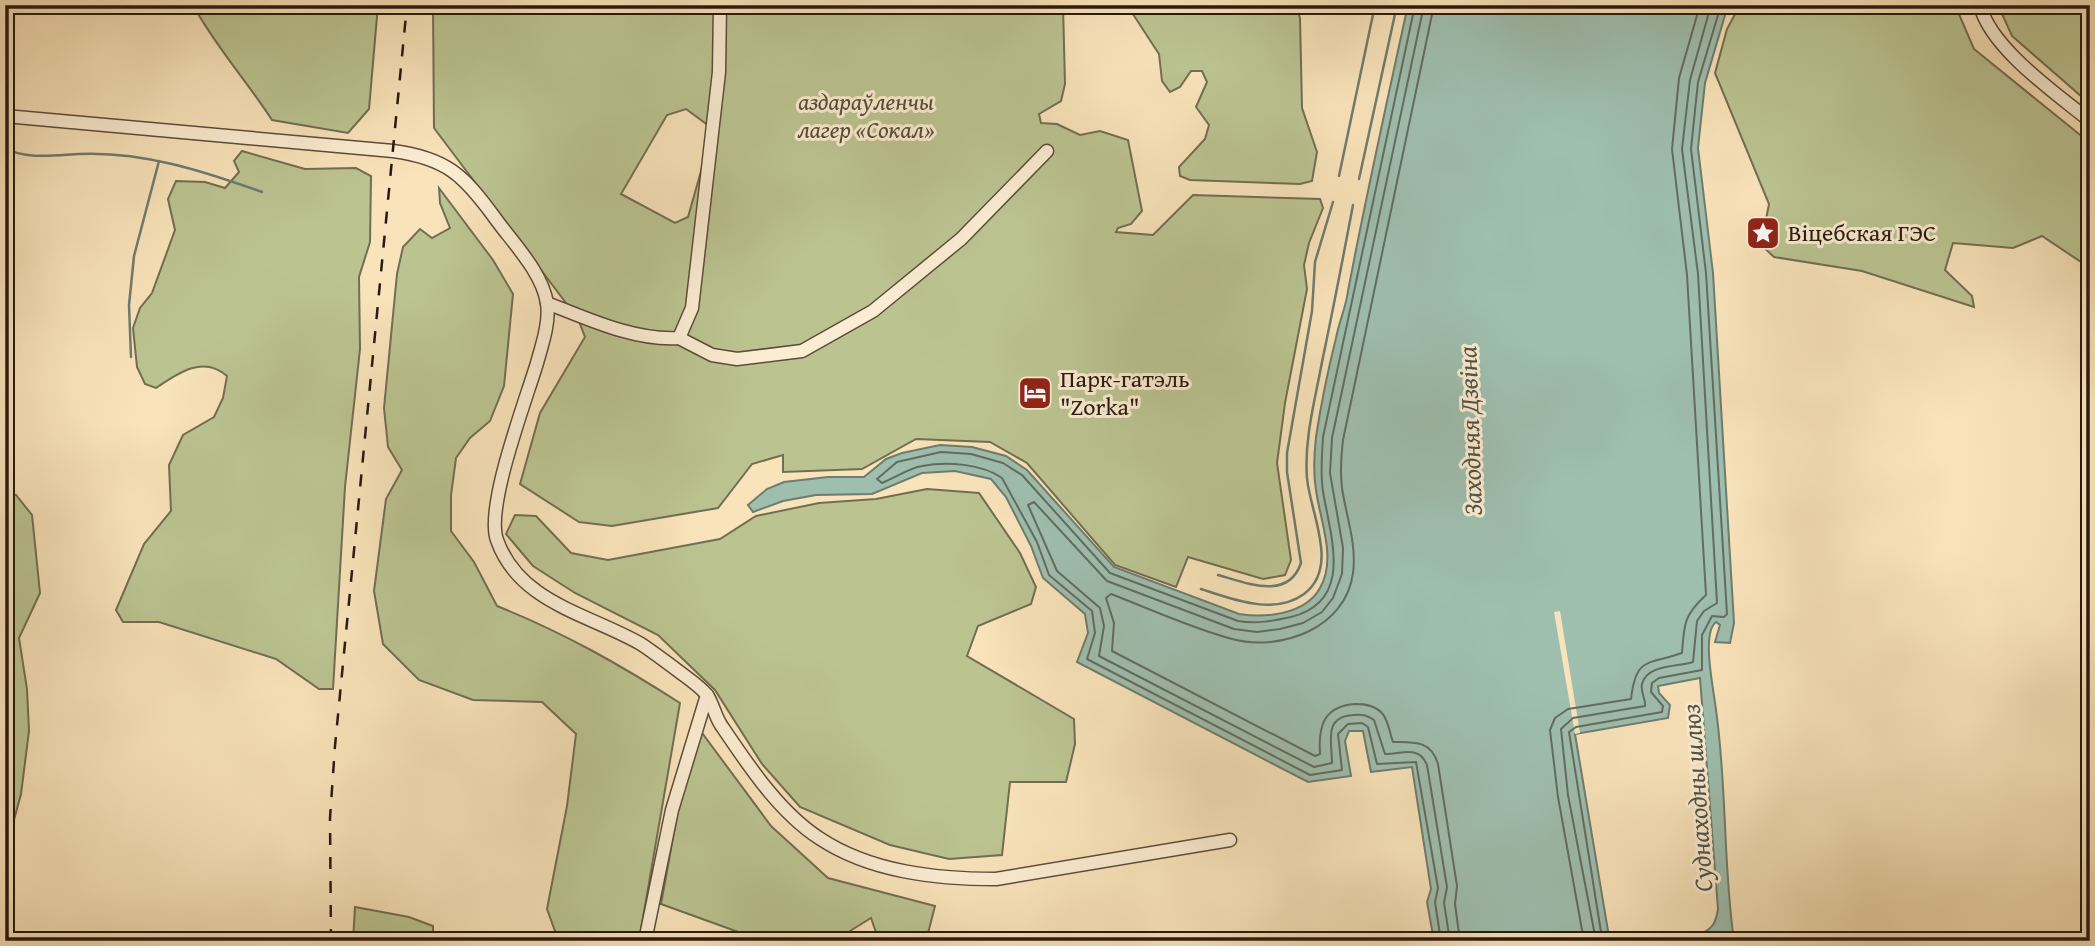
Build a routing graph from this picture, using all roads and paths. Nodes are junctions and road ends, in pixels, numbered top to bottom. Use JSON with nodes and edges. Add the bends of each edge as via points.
{"nodes":[{"id":1,"x":720,"y":5,"type":"edge"},
{"id":2,"x":1980,"y":5,"type":"edge"},
{"id":3,"x":5,"y":116,"type":"edge"},
{"id":4,"x":2090,"y":121,"type":"edge"},
{"id":5,"x":1046,"y":151,"type":"dead end"},
{"id":6,"x":547,"y":303,"type":"junction"},
{"id":7,"x":679,"y":338,"type":"junction"},
{"id":8,"x":707,"y":695,"type":"junction"},
{"id":9,"x":1230,"y":840,"type":"dead end"},
{"id":10,"x":645,"y":941,"type":"edge"}],
"edges":[{"from":1,"to":7,"type":"street","via":[[719,72],[692,309]]},
{"from":2,"to":4,"type":"street","via":[[2001,44]]},
{"from":3,"to":6,"type":"street","via":[[425,155],[454,171],[492,214],[534,271]]},
{"from":5,"to":7,"type":"street","via":[[961,239],[922,271],[873,311],[802,351],[737,359],[712,355]]},
{"from":6,"to":7,"type":"street","via":[[605,325],[662,339]]},
{"from":6,"to":8,"type":"street","via":[[545,334],[496,502],[496,537],[510,569],[525,585],[640,644]]},
{"from":8,"to":9,"type":"street","via":[[743,756],[795,818],[819,839],[901,871],[996,879]]},
{"from":8,"to":10,"type":"street","via":[[672,810]]}]}
